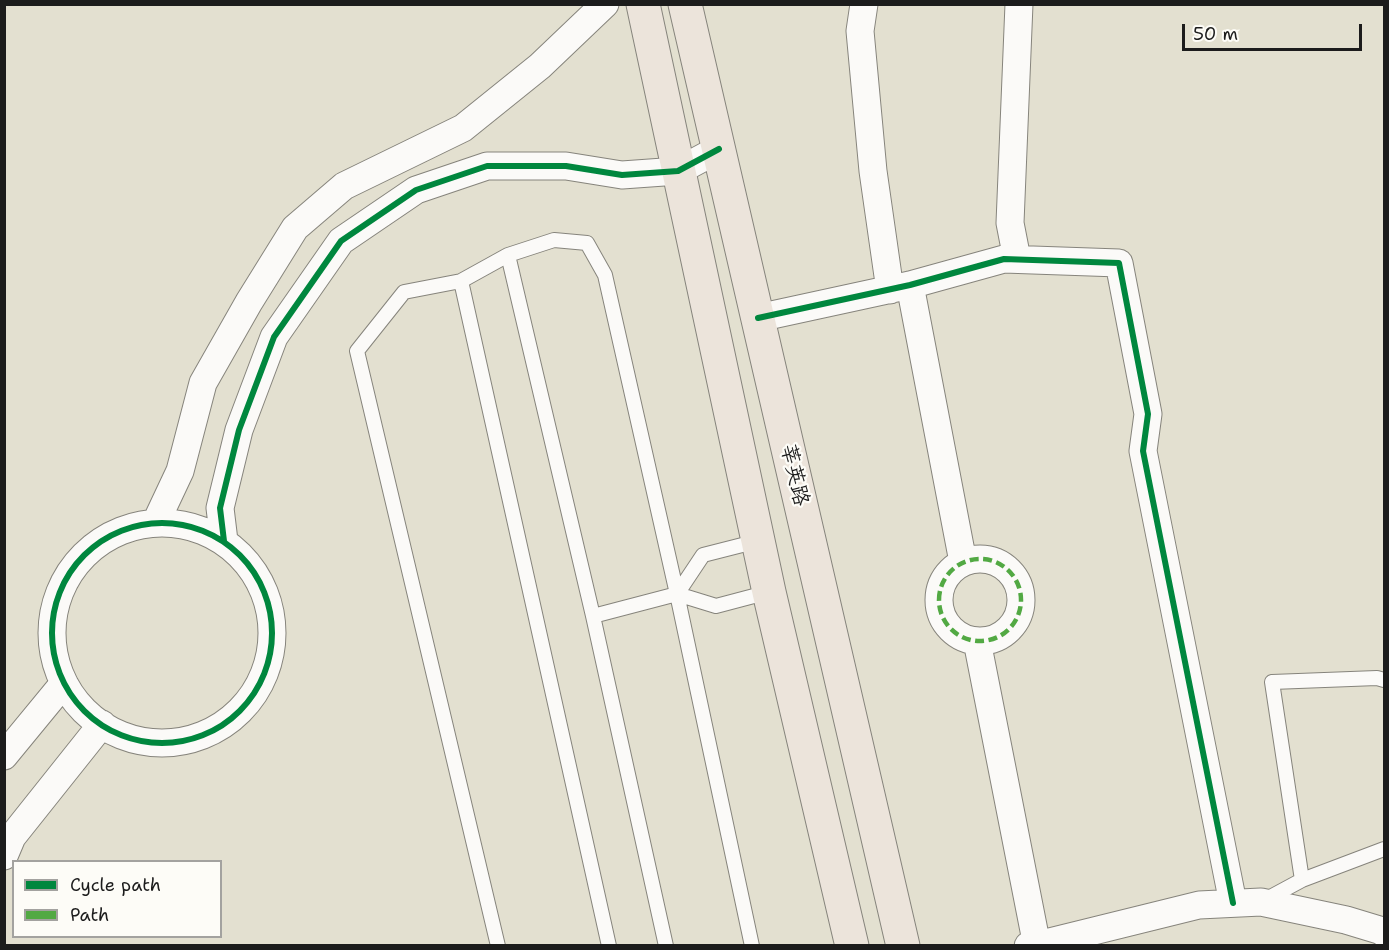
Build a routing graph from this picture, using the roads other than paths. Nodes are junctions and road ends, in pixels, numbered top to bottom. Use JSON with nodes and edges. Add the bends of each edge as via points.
{"nodes":[{"id":1,"x":605,"y":4,"type":"edge"},
{"id":2,"x":643,"y":4,"type":"edge"},
{"id":3,"x":685,"y":4,"type":"edge"},
{"id":4,"x":864,"y":4,"type":"edge"},
{"id":5,"x":1019,"y":4,"type":"edge"},
{"id":6,"x":719,"y":149,"type":"junction"},
{"id":7,"x":678,"y":171,"type":"junction"},
{"id":8,"x":508,"y":255,"type":"junction"},
{"id":9,"x":1017,"y":259,"type":"junction"},
{"id":10,"x":461,"y":281,"type":"junction"},
{"id":11,"x":900,"y":287,"type":"junction"},
{"id":12,"x":758,"y":318,"type":"junction"},
{"id":13,"x":156,"y":522,"type":"junction"},
{"id":14,"x":224,"y":541,"type":"junction"},
{"id":15,"x":758,"y":541,"type":"junction"},
{"id":16,"x":963,"y":562,"type":"junction"},
{"id":17,"x":769,"y":592,"type":"junction"},
{"id":18,"x":677,"y":594,"type":"junction"},
{"id":19,"x":593,"y":616,"type":"junction"},
{"id":20,"x":977,"y":641,"type":"junction"},
{"id":21,"x":1384,"y":680,"type":"edge"},
{"id":22,"x":64,"y":683,"type":"junction"},
{"id":23,"x":102,"y":724,"type":"junction"},
{"id":24,"x":4,"y":756,"type":"edge"},
{"id":25,"x":1384,"y":849,"type":"edge"},
{"id":26,"x":4,"y":856,"type":"edge"},
{"id":27,"x":1302,"y":880,"type":"junction"},
{"id":28,"x":1261,"y":902,"type":"junction"},
{"id":29,"x":1233,"y":903,"type":"junction"},
{"id":30,"x":1384,"y":933,"type":"edge"},
{"id":31,"x":498,"y":945,"type":"edge"},
{"id":32,"x":609,"y":945,"type":"edge"},
{"id":33,"x":666,"y":945,"type":"edge"},
{"id":34,"x":752,"y":945,"type":"edge"},
{"id":35,"x":852,"y":945,"type":"edge"},
{"id":36,"x":903,"y":945,"type":"edge"},
{"id":37,"x":1028,"y":945,"type":"edge"},
{"id":38,"x":1037,"y":945,"type":"edge"}],
"edges":[{"from":1,"to":13,"type":"street","via":[[540,66],[464,128],[344,186],[295,228],[203,383],[180,471]]},
{"from":2,"to":7,"type":"main road"},
{"from":3,"to":6,"type":"main road","name":"莘英路"},
{"from":4,"to":11,"type":"street","via":[[860,32],[873,171]]},
{"from":5,"to":9,"type":"street","via":[[1010,223]]},
{"from":6,"to":7,"type":"street"},
{"from":6,"to":12,"type":"main road","name":"莘英路"},
{"from":7,"to":14,"type":"street","via":[[622,175],[566,166],[487,166],[416,190],[341,242],[270,347],[239,430],[220,508]]},
{"from":7,"to":15,"type":"main road"},
{"from":8,"to":10,"type":"lane"},
{"from":8,"to":18,"type":"lane","via":[[554,240],[587,243],[605,275]]},
{"from":8,"to":19,"type":"lane"},
{"from":9,"to":11,"type":"street","via":[[1004,259]]},
{"from":9,"to":29,"type":"street","via":[[1119,263],[1148,414],[1143,451]]},
{"from":10,"to":31,"type":"lane","via":[[404,292],[357,351]]},
{"from":10,"to":32,"type":"lane"},
{"from":11,"to":12,"type":"street"},
{"from":11,"to":16,"type":"street"},
{"from":12,"to":36,"type":"main road","name":"莘英路"},
{"from":13,"to":14,"type":"street","via":[[203,530]]},
{"from":13,"to":22,"type":"street","via":[[121,530],[90,549],[66,578],[54,612],[53,648]]},
{"from":14,"to":23,"type":"street","via":[[250,567],[267,599],[273,635],[266,671],[248,703],[220,727],[187,741],[150,743],[115,733]]},
{"from":15,"to":17,"type":"main road"},
{"from":15,"to":18,"type":"lane","via":[[703,555]]},
{"from":16,"to":20,"type":"street","via":[[944,580],[939,607],[952,630]]},
{"from":16,"to":20,"type":"street","via":[[990,559],[1012,574],[1019,586],[1019,613],[1013,625],[991,640]]},
{"from":17,"to":18,"type":"lane","via":[[716,606]]},
{"from":17,"to":35,"type":"main road"},
{"from":18,"to":19,"type":"lane"},
{"from":18,"to":34,"type":"lane"},
{"from":19,"to":33,"type":"lane"},
{"from":20,"to":38,"type":"street"},
{"from":21,"to":27,"type":"lane","via":[[1272,682]]},
{"from":22,"to":23,"type":"street","via":[[85,713]]},
{"from":22,"to":24,"type":"street"},
{"from":23,"to":26,"type":"street","via":[[12,837]]},
{"from":25,"to":27,"type":"lane"},
{"from":27,"to":28,"type":"lane"},
{"from":28,"to":29,"type":"street"},
{"from":28,"to":30,"type":"street","via":[[1347,920]]},
{"from":29,"to":38,"type":"street","via":[[1199,905]]},
{"from":37,"to":38,"type":"street"}]}
